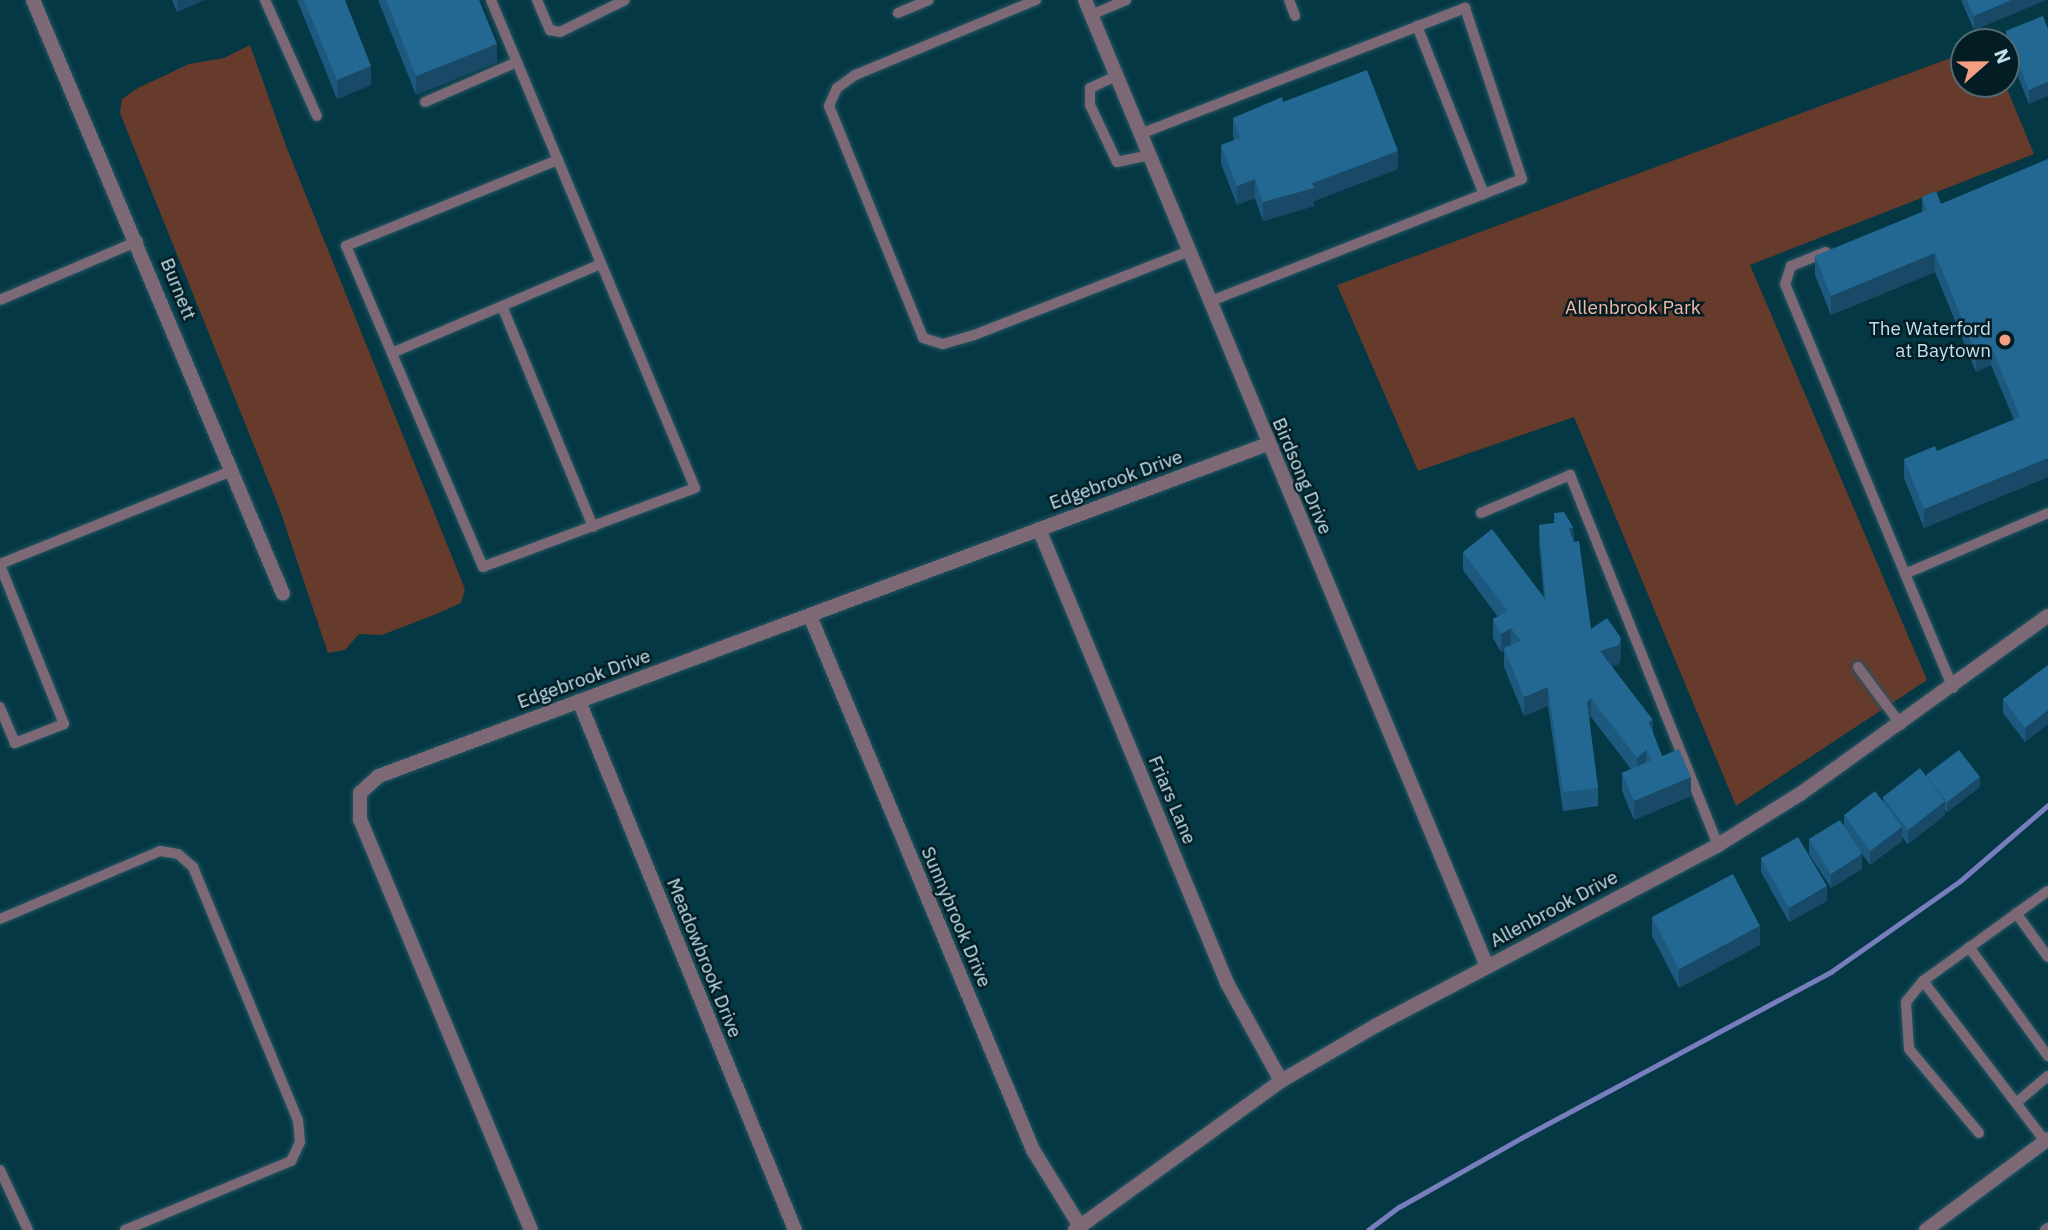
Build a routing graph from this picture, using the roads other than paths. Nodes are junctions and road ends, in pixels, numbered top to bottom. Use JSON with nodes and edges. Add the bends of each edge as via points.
{"nodes":[{"id":1,"x":33,"y":0,"type":"edge"},
{"id":2,"x":265,"y":0,"type":"edge"},
{"id":3,"x":491,"y":0,"type":"edge"},
{"id":4,"x":537,"y":0,"type":"edge"},
{"id":5,"x":625,"y":0,"type":"edge"},
{"id":6,"x":928,"y":0,"type":"edge"},
{"id":7,"x":1036,"y":0,"type":"edge"},
{"id":8,"x":1085,"y":0,"type":"edge"},
{"id":9,"x":1126,"y":0,"type":"edge"},
{"id":10,"x":1289,"y":0,"type":"edge"},
{"id":11,"x":898,"y":13,"type":"dead end"},
{"id":12,"x":1091,"y":15,"type":"junction"},
{"id":13,"x":1295,"y":16,"type":"dead end"},
{"id":14,"x":1418,"y":26,"type":"junction"},
{"id":15,"x":517,"y":62,"type":"junction"},
{"id":16,"x":1116,"y":76,"type":"junction"},
{"id":17,"x":425,"y":102,"type":"dead end"},
{"id":18,"x":317,"y":116,"type":"dead end"},
{"id":19,"x":1140,"y":134,"type":"junction"},
{"id":20,"x":1149,"y":155,"type":"junction"},
{"id":21,"x":558,"y":160,"type":"junction"},
{"id":22,"x":1483,"y":194,"type":"junction"},
{"id":23,"x":138,"y":242,"type":"junction"},
{"id":24,"x":1843,"y":245,"type":"edge"},
{"id":25,"x":1189,"y":251,"type":"junction"},
{"id":26,"x":601,"y":264,"type":"junction"},
{"id":27,"x":0,"y":300,"type":"edge"},
{"id":28,"x":1210,"y":302,"type":"junction"},
{"id":29,"x":502,"y":306,"type":"junction"},
{"id":30,"x":392,"y":353,"type":"junction"},
{"id":31,"x":1268,"y":444,"type":"junction"},
{"id":32,"x":231,"y":471,"type":"junction"},
{"id":33,"x":1481,"y":513,"type":"dead end"},
{"id":34,"x":2048,"y":513,"type":"edge"},
{"id":35,"x":593,"y":527,"type":"junction"},
{"id":36,"x":1039,"y":529,"type":"junction"},
{"id":37,"x":0,"y":564,"type":"edge"},
{"id":38,"x":1905,"y":574,"type":"junction"},
{"id":39,"x":283,"y":593,"type":"dead end"},
{"id":40,"x":810,"y":616,"type":"junction"},
{"id":41,"x":2048,"y":616,"type":"edge"},
{"id":42,"x":1858,"y":667,"type":"dead end"},
{"id":43,"x":1952,"y":688,"type":"junction"},
{"id":44,"x":579,"y":701,"type":"junction"},
{"id":45,"x":0,"y":707,"type":"edge"},
{"id":46,"x":1901,"y":725,"type":"junction"},
{"id":47,"x":1717,"y":845,"type":"junction"},
{"id":48,"x":2048,"y":891,"type":"edge"},
{"id":49,"x":2016,"y":913,"type":"junction"},
{"id":50,"x":0,"y":919,"type":"edge"},
{"id":51,"x":1969,"y":947,"type":"junction"},
{"id":52,"x":2048,"y":957,"type":"edge"},
{"id":53,"x":1487,"y":966,"type":"junction"},
{"id":54,"x":1923,"y":981,"type":"junction"},
{"id":55,"x":2048,"y":1056,"type":"edge"},
{"id":56,"x":2048,"y":1076,"type":"edge"},
{"id":57,"x":1281,"y":1081,"type":"junction"},
{"id":58,"x":2016,"y":1103,"type":"junction"},
{"id":59,"x":1979,"y":1133,"type":"dead end"},
{"id":60,"x":2046,"y":1140,"type":"edge"},
{"id":61,"x":0,"y":1170,"type":"edge"},
{"id":62,"x":1078,"y":1228,"type":"edge"},
{"id":63,"x":28,"y":1230,"type":"edge"},
{"id":64,"x":125,"y":1230,"type":"edge"},
{"id":65,"x":531,"y":1230,"type":"edge"},
{"id":66,"x":794,"y":1230,"type":"edge"},
{"id":67,"x":1926,"y":1230,"type":"edge"}],
"edges":[{"from":1,"to":23,"type":"street","name":"Burnett"},
{"from":2,"to":18,"type":"lane"},
{"from":3,"to":15,"type":"lane"},
{"from":4,"to":5,"type":"lane","via":[[550,30],[561,32]]},
{"from":6,"to":11,"type":"lane"},
{"from":7,"to":25,"type":"lane","via":[[855,75],[837,88],[829,106],[923,338],[943,344],[974,335]]},
{"from":8,"to":12,"type":"street","name":"Birdsong Drive"},
{"from":9,"to":12,"type":"lane"},
{"from":10,"to":13,"type":"lane"},
{"from":12,"to":16,"type":"street","name":"Birdsong Drive"},
{"from":14,"to":19,"type":"lane"},
{"from":14,"to":22,"type":"lane"},
{"from":14,"to":22,"type":"lane","via":[[1465,8],[1522,179]]},
{"from":15,"to":17,"type":"lane"},
{"from":15,"to":21,"type":"lane"},
{"from":16,"to":19,"type":"street","name":"Birdsong Drive"},
{"from":16,"to":20,"type":"lane","via":[[1090,88],[1090,105],[1117,162]]},
{"from":19,"to":20,"type":"street","name":"Birdsong Drive"},
{"from":20,"to":25,"type":"street","name":"Birdsong Drive"},
{"from":21,"to":26,"type":"lane"},
{"from":21,"to":30,"type":"lane","via":[[346,246]]},
{"from":22,"to":28,"type":"lane"},
{"from":23,"to":27,"type":"lane"},
{"from":23,"to":32,"type":"street","name":"Burnett"},
{"from":24,"to":38,"type":"lane","via":[[1791,266],[1785,284]]},
{"from":25,"to":28,"type":"street","name":"Birdsong Drive"},
{"from":26,"to":29,"type":"lane"},
{"from":26,"to":35,"type":"lane","via":[[695,488]]},
{"from":28,"to":31,"type":"street","name":"Birdsong Drive"},
{"from":29,"to":30,"type":"lane"},
{"from":29,"to":35,"type":"lane"},
{"from":30,"to":35,"type":"lane","via":[[484,567]]},
{"from":31,"to":36,"type":"street","name":"Edgebrook Drive"},
{"from":31,"to":53,"type":"street","name":"Birdsong Drive"},
{"from":32,"to":37,"type":"lane"},
{"from":32,"to":39,"type":"street","name":"Burnett"},
{"from":33,"to":47,"type":"lane","via":[[1570,475]]},
{"from":34,"to":38,"type":"lane"},
{"from":36,"to":40,"type":"street","name":"Edgebrook Drive"},
{"from":36,"to":57,"type":"street","name":"Friars Lane","via":[[1227,983]]},
{"from":37,"to":45,"type":"lane","via":[[64,724],[15,743]]},
{"from":38,"to":43,"type":"lane"},
{"from":40,"to":44,"type":"street","name":"Edgebrook Drive"},
{"from":40,"to":62,"type":"street","name":"Sunnybrook Drive","via":[[1032,1150]]},
{"from":41,"to":43,"type":"street","name":"Allenbrook Drive"},
{"from":42,"to":46,"type":"lane"},
{"from":43,"to":46,"type":"street","name":"Allenbrook Drive"},
{"from":44,"to":65,"type":"street","name":"Edgebrook Drive","via":[[379,776],[360,793],[360,820]]},
{"from":44,"to":66,"type":"street","name":"Meadowbrook Drive"},
{"from":46,"to":47,"type":"street","name":"Allenbrook Drive"},
{"from":47,"to":53,"type":"street","name":"Allenbrook Drive"},
{"from":48,"to":49,"type":"lane"},
{"from":49,"to":51,"type":"lane"},
{"from":49,"to":52,"type":"lane"},
{"from":50,"to":64,"type":"lane","via":[[160,851],[178,854],[193,867],[298,1121],[300,1142],[290,1161]]},
{"from":51,"to":54,"type":"lane"},
{"from":51,"to":55,"type":"lane"},
{"from":53,"to":57,"type":"street","name":"Allenbrook Drive"},
{"from":54,"to":58,"type":"lane"},
{"from":54,"to":59,"type":"lane","via":[[1906,1002],[1909,1049]]},
{"from":56,"to":58,"type":"lane"},
{"from":57,"to":62,"type":"street","name":"Allenbrook Drive"},
{"from":58,"to":60,"type":"lane"},
{"from":60,"to":67,"type":"street"},
{"from":61,"to":63,"type":"lane"}]}
